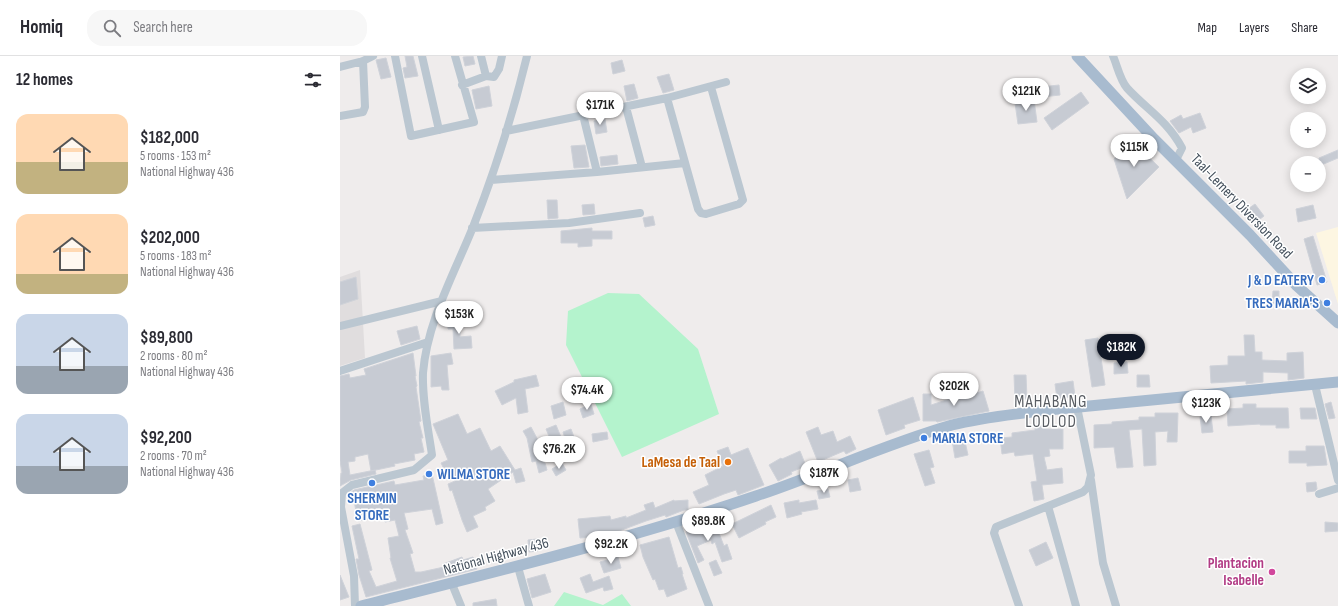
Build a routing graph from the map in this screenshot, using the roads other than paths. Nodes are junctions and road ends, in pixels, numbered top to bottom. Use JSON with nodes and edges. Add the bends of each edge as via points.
{"nodes":[{"id":1,"x":374,"y":56,"type":"edge"},
{"id":2,"x":395,"y":56,"type":"edge"},
{"id":3,"x":422,"y":56,"type":"edge"},
{"id":4,"x":455,"y":56,"type":"edge"},
{"id":5,"x":481,"y":56,"type":"edge"},
{"id":6,"x":502,"y":56,"type":"edge"},
{"id":7,"x":527,"y":56,"type":"edge"},
{"id":8,"x":1077,"y":56,"type":"edge"},
{"id":9,"x":1113,"y":56,"type":"edge"},
{"id":10,"x":363,"y":61,"type":"junction"},
{"id":11,"x":340,"y":67,"type":"edge"},
{"id":12,"x":486,"y":76,"type":"junction"},
{"id":13,"x":726,"y":82,"type":"dead end"},
{"id":14,"x":462,"y":85,"type":"junction"},
{"id":15,"x":711,"y":87,"type":"junction"},
{"id":16,"x":667,"y":98,"type":"junction"},
{"id":17,"x":626,"y":107,"type":"junction"},
{"id":18,"x":583,"y":115,"type":"junction"},
{"id":19,"x":340,"y":116,"type":"edge"},
{"id":20,"x":439,"y":130,"type":"junction"},
{"id":21,"x":506,"y":131,"type":"junction"},
{"id":22,"x":1176,"y":160,"type":"junction"},
{"id":23,"x":686,"y":163,"type":"junction"},
{"id":24,"x":642,"y":166,"type":"junction"},
{"id":25,"x":597,"y":172,"type":"junction"},
{"id":26,"x":491,"y":180,"type":"junction"},
{"id":27,"x":640,"y":213,"type":"dead end"},
{"id":28,"x":472,"y":228,"type":"junction"},
{"id":29,"x":442,"y":301,"type":"junction"},
{"id":30,"x":1338,"y":323,"type":"edge"},
{"id":31,"x":340,"y":326,"type":"edge"},
{"id":32,"x":428,"y":342,"type":"junction"},
{"id":33,"x":340,"y":371,"type":"edge"},
{"id":34,"x":1338,"y":382,"type":"edge"},
{"id":35,"x":1315,"y":385,"type":"junction"},
{"id":36,"x":1077,"y":407,"type":"junction"},
{"id":37,"x":1091,"y":475,"type":"junction"},
{"id":38,"x":1338,"y":480,"type":"edge"},
{"id":39,"x":1338,"y":488,"type":"edge"},
{"id":40,"x":1319,"y":494,"type":"dead end"},
{"id":41,"x":1048,"y":506,"type":"junction"},
{"id":42,"x":676,"y":522,"type":"junction"},
{"id":43,"x":518,"y":567,"type":"junction"},
{"id":44,"x":452,"y":584,"type":"junction"},
{"id":45,"x":386,"y":603,"type":"edge"},
{"id":46,"x":355,"y":606,"type":"edge"},
{"id":47,"x":361,"y":606,"type":"edge"},
{"id":48,"x":461,"y":606,"type":"edge"},
{"id":49,"x":529,"y":606,"type":"edge"},
{"id":50,"x":709,"y":606,"type":"edge"},
{"id":51,"x":1019,"y":606,"type":"edge"},
{"id":52,"x":1076,"y":606,"type":"edge"},
{"id":53,"x":1116,"y":606,"type":"edge"}],
"edges":[{"from":1,"to":10,"type":"street"},
{"from":2,"to":20,"type":"street","via":[[411,136]]},
{"from":3,"to":20,"type":"street"},
{"from":4,"to":14,"type":"street"},
{"from":5,"to":12,"type":"street"},
{"from":6,"to":12,"type":"street","via":[[494,77]]},
{"from":7,"to":21,"type":"street"},
{"from":8,"to":22,"type":"main road","name":"Taal-Lemery Diversion Road"},
{"from":9,"to":22,"type":"street","via":[[1126,86],[1161,118],[1176,138],[1182,148]]},
{"from":10,"to":11,"type":"street"},
{"from":10,"to":19,"type":"street","via":[[363,112]]},
{"from":12,"to":14,"type":"street"},
{"from":13,"to":15,"type":"street"},
{"from":14,"to":20,"type":"street","via":[[474,122]]},
{"from":15,"to":16,"type":"street"},
{"from":15,"to":23,"type":"street","via":[[743,200],[739,204],[706,214],[701,213]]},
{"from":16,"to":17,"type":"street"},
{"from":16,"to":23,"type":"street"},
{"from":17,"to":18,"type":"street"},
{"from":17,"to":24,"type":"street"},
{"from":18,"to":21,"type":"street"},
{"from":18,"to":25,"type":"street"},
{"from":21,"to":26,"type":"street"},
{"from":22,"to":30,"type":"main road","name":"Taal-Lemery Diversion Road","via":[[1297,286]]},
{"from":23,"to":24,"type":"street"},
{"from":24,"to":25,"type":"street"},
{"from":25,"to":26,"type":"street"},
{"from":26,"to":28,"type":"street"},
{"from":27,"to":28,"type":"street","via":[[569,223]]},
{"from":28,"to":29,"type":"street"},
{"from":29,"to":31,"type":"street"},
{"from":29,"to":32,"type":"street"},
{"from":32,"to":33,"type":"street"},
{"from":32,"to":46,"type":"street","via":[[424,381],[432,455],[414,470],[352,485],[342,494],[341,507],[354,576]]},
{"from":34,"to":35,"type":"main road","name":"National Highway 436"},
{"from":35,"to":36,"type":"main road","name":"National Highway 436"},
{"from":35,"to":38,"type":"street"},
{"from":36,"to":37,"type":"street"},
{"from":36,"to":42,"type":"main road","name":"National Highway 436","via":[[953,425],[865,454],[758,496]]},
{"from":37,"to":41,"type":"street","via":[[1088,487],[1083,492]]},
{"from":37,"to":53,"type":"street","via":[[1103,563]]},
{"from":39,"to":40,"type":"street"},
{"from":41,"to":51,"type":"street","via":[[996,527],[994,533]]},
{"from":41,"to":52,"type":"street"},
{"from":42,"to":43,"type":"main road","name":"National Highway 436"},
{"from":42,"to":50,"type":"street"},
{"from":43,"to":44,"type":"main road","name":"National Highway 436"},
{"from":43,"to":49,"type":"street"},
{"from":44,"to":45,"type":"main road","name":"National Highway 436"},
{"from":44,"to":48,"type":"street"},
{"from":45,"to":47,"type":"main road","name":"National Highway 436"}]}
